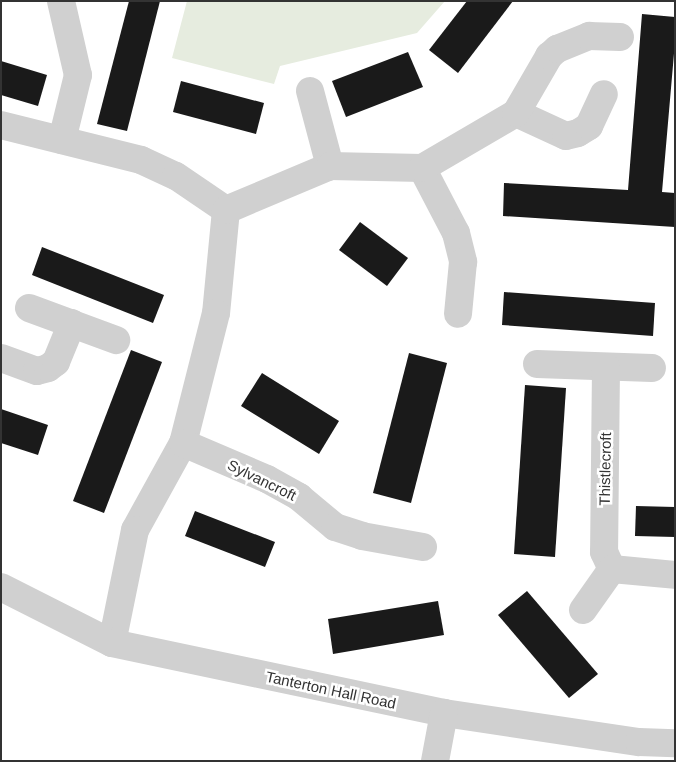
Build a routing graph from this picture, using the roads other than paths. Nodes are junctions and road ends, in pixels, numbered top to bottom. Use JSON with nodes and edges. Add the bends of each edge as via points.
{"nodes":[{"id":1,"x":61,"y":1,"type":"edge"},
{"id":2,"x":620,"y":37,"type":"dead end"},
{"id":3,"x":310,"y":91,"type":"dead end"},
{"id":4,"x":604,"y":94,"type":"dead end"},
{"id":5,"x":516,"y":113,"type":"junction"},
{"id":6,"x":1,"y":125,"type":"edge"},
{"id":7,"x":62,"y":140,"type":"junction"},
{"id":8,"x":330,"y":166,"type":"junction"},
{"id":9,"x":422,"y":168,"type":"junction"},
{"id":10,"x":226,"y":210,"type":"junction"},
{"id":11,"x":29,"y":308,"type":"dead end"},
{"id":12,"x":458,"y":314,"type":"dead end"},
{"id":13,"x":72,"y":323,"type":"junction"},
{"id":14,"x":116,"y":340,"type":"dead end"},
{"id":15,"x":1,"y":358,"type":"edge"},
{"id":16,"x":537,"y":364,"type":"dead end"},
{"id":17,"x":606,"y":367,"type":"junction"},
{"id":18,"x":652,"y":368,"type":"dead end"},
{"id":19,"x":183,"y":443,"type":"junction"},
{"id":20,"x":423,"y":547,"type":"dead end"},
{"id":21,"x":612,"y":569,"type":"junction"},
{"id":22,"x":675,"y":575,"type":"edge"},
{"id":23,"x":1,"y":587,"type":"edge"},
{"id":24,"x":583,"y":610,"type":"dead end"},
{"id":25,"x":112,"y":643,"type":"junction"},
{"id":26,"x":444,"y":713,"type":"junction"},
{"id":27,"x":675,"y":743,"type":"edge"},
{"id":28,"x":434,"y":761,"type":"edge"}],
"edges":[{"from":1,"to":7,"type":"street","via":[[78,75]]},
{"from":2,"to":5,"type":"street","via":[[589,36],[557,49],[549,56]]},
{"from":3,"to":8,"type":"street"},
{"from":4,"to":5,"type":"street","via":[[589,126],[566,136]]},
{"from":5,"to":9,"type":"street"},
{"from":6,"to":7,"type":"street"},
{"from":7,"to":10,"type":"street","via":[[141,160],[176,176]]},
{"from":8,"to":9,"type":"street"},
{"from":8,"to":10,"type":"street"},
{"from":9,"to":12,"type":"street","via":[[456,233],[463,262]]},
{"from":10,"to":19,"type":"street","via":[[216,313]]},
{"from":11,"to":13,"type":"street"},
{"from":13,"to":14,"type":"street"},
{"from":13,"to":15,"type":"street","via":[[56,362],[48,368],[37,371]]},
{"from":16,"to":17,"type":"street"},
{"from":17,"to":18,"type":"street"},
{"from":17,"to":21,"type":"street","name":"Thistlecroft","via":[[604,552]]},
{"from":19,"to":20,"type":"street","name":"Sylvancroft","via":[[299,497],[335,527],[362,536]]},
{"from":19,"to":25,"type":"street","via":[[135,530]]},
{"from":21,"to":22,"type":"street"},
{"from":21,"to":24,"type":"street"},
{"from":23,"to":25,"type":"street","name":"Tanterton Hall Road"},
{"from":25,"to":26,"type":"street","name":"Tanterton Hall Road"},
{"from":26,"to":27,"type":"street","name":"Tanterton Hall Road","via":[[639,742]]},
{"from":26,"to":28,"type":"street"}]}
